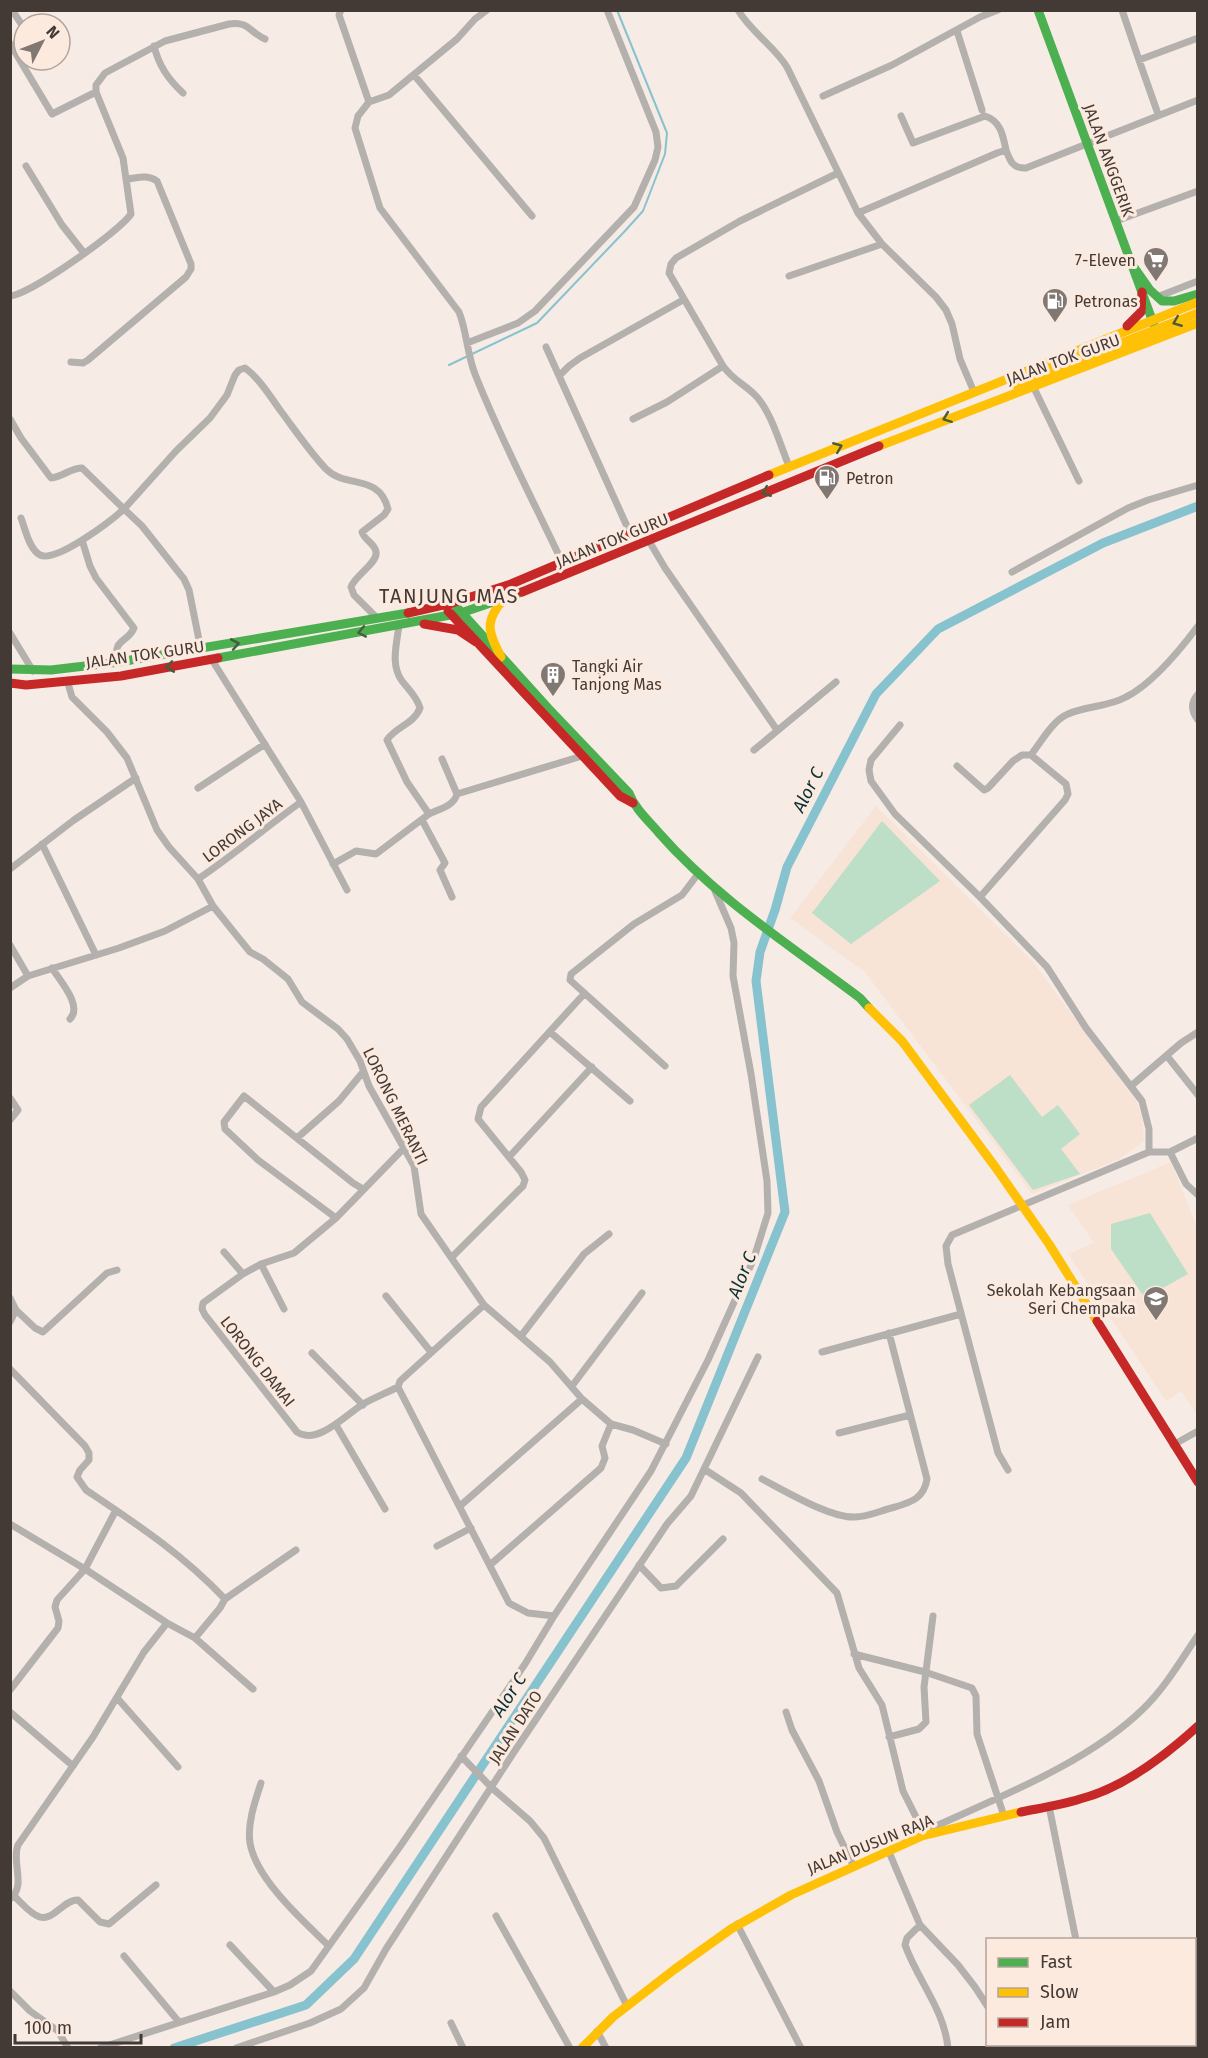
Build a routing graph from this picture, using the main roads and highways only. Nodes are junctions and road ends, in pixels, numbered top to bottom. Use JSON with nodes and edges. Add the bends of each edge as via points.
{"nodes":[{"id":1,"x":1038,"y":10,"type":"edge"},
{"id":2,"x":1131,"y":263,"type":"junction"},
{"id":3,"x":1142,"y":292,"type":"junction"},
{"id":4,"x":1197,"y":294,"type":"edge"},
{"id":5,"x":1197,"y":302,"type":"edge"},
{"id":6,"x":1197,"y":313,"type":"edge"},
{"id":7,"x":1152,"y":320,"type":"junction"},
{"id":8,"x":1197,"y":323,"type":"edge"},
{"id":9,"x":1156,"y":330,"type":"junction"},
{"id":10,"x":1112,"y":336,"type":"junction"},
{"id":11,"x":978,"y":407,"type":"junction"},
{"id":12,"x":507,"y":597,"type":"junction"},
{"id":13,"x":453,"y":603,"type":"junction"},
{"id":14,"x":443,"y":606,"type":"junction"},
{"id":15,"x":456,"y":614,"type":"junction"},
{"id":16,"x":419,"y":622,"type":"junction"},
{"id":17,"x":476,"y":642,"type":"junction"},
{"id":18,"x":501,"y":657,"type":"junction"},
{"id":19,"x":10,"y":669,"type":"edge"},
{"id":20,"x":10,"y":683,"type":"edge"},
{"id":21,"x":633,"y":803,"type":"junction"},
{"id":22,"x":1197,"y":1482,"type":"edge"},
{"id":23,"x":1197,"y":1726,"type":"edge"},
{"id":24,"x":582,"y":2048,"type":"edge"}],
"edges":[{"from":1,"to":2,"type":"main road","name":"JALAN ANGGERIK"},
{"from":2,"to":3,"type":"main road","name":"JALAN ANGGERIK"},
{"from":2,"to":4,"type":"main road","via":[[1157,297],[1168,302]]},
{"from":3,"to":7,"type":"main road","name":"JALAN ANGGERIK"},
{"from":3,"to":10,"type":"main road","via":[[1138,316]]},
{"from":5,"to":7,"type":"main road","name":"JALAN TOK GURU"},
{"from":6,"to":9,"type":"main road","one_way":true},
{"from":7,"to":9,"type":"main road","name":"JALAN ANGGERIK"},
{"from":7,"to":10,"type":"main road","name":"JALAN TOK GURU"},
{"from":8,"to":11,"type":"main road","name":"JALAN TOK GURU"},
{"from":9,"to":11,"type":"main road","via":[[1030,379]]},
{"from":13,"to":10,"type":"main road","name":"JALAN TOK GURU","one_way":true,"via":[[500,588]]},
{"from":11,"to":12,"type":"main road","name":"JALAN TOK GURU","one_way":true},
{"from":12,"to":15,"type":"main road","name":"JALAN TOK GURU"},
{"from":12,"to":18,"type":"main road","via":[[489,619],[491,636]]},
{"from":13,"to":14,"type":"main road","name":"JALAN TOK GURU"},
{"from":13,"to":15,"type":"main road"},
{"from":14,"to":15,"type":"main road"},
{"from":19,"to":14,"type":"main road","name":"JALAN TOK GURU","one_way":true,"via":[[70,669],[201,650]]},
{"from":15,"to":16,"type":"main road","name":"JALAN TOK GURU"},
{"from":15,"to":17,"type":"main road"},
{"from":15,"to":18,"type":"main road"},
{"from":16,"to":17,"type":"main road","via":[[458,630]]},
{"from":16,"to":20,"type":"main road","name":"JALAN TOK GURU","one_way":true,"via":[[121,676],[26,686]]},
{"from":17,"to":21,"type":"main road","via":[[620,796]]},
{"from":18,"to":21,"type":"main road","via":[[629,794]]},
{"from":21,"to":22,"type":"main road","via":[[714,889],[860,998],[889,1025],[1024,1206]]},
{"from":23,"to":24,"type":"main road","name":"JALAN DUSUN RAJA","via":[[1159,1760],[1082,1798],[924,1833],[774,1902],[668,1973]]}]}
